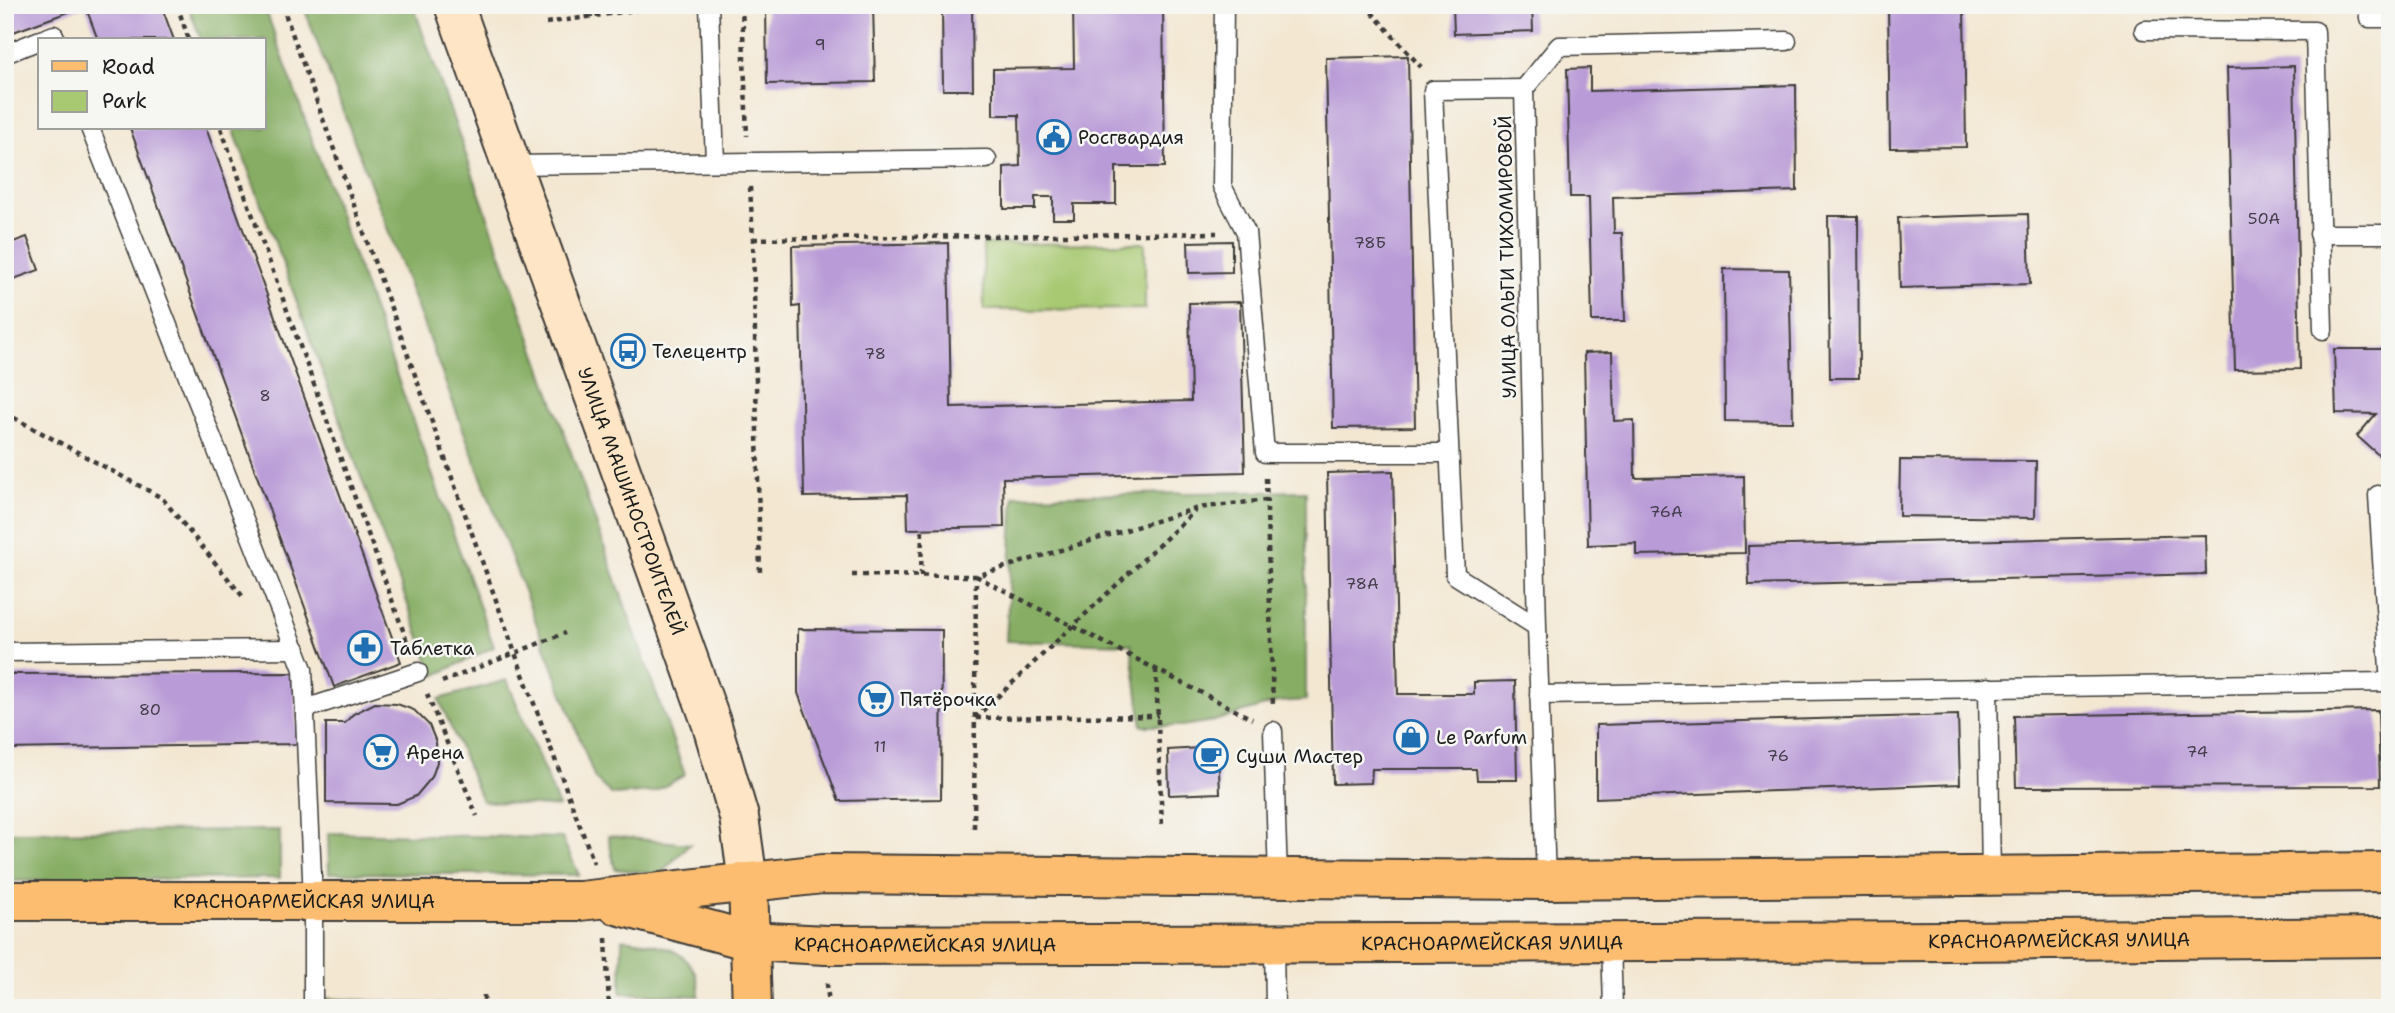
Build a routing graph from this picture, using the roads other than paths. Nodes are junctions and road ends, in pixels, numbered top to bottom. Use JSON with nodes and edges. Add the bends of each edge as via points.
{"nodes":[{"id":1,"x":454,"y":5,"type":"edge"},
{"id":2,"x":709,"y":5,"type":"edge"},
{"id":3,"x":1224,"y":5,"type":"edge"},
{"id":4,"x":2368,"y":5,"type":"edge"},
{"id":5,"x":2390,"y":18,"type":"edge"},
{"id":6,"x":2144,"y":30,"type":"dead end"},
{"id":7,"x":38,"y":41,"type":"edge"},
{"id":8,"x":1787,"y":41,"type":"dead end"},
{"id":9,"x":5,"y":54,"type":"edge"},
{"id":10,"x":1524,"y":89,"type":"junction"},
{"id":11,"x":91,"y":130,"type":"edge"},
{"id":12,"x":987,"y":159,"type":"dead end"},
{"id":13,"x":715,"y":162,"type":"junction"},
{"id":14,"x":511,"y":165,"type":"junction"},
{"id":15,"x":2319,"y":234,"type":"junction"},
{"id":16,"x":2390,"y":234,"type":"edge"},
{"id":17,"x":2323,"y":330,"type":"dead end"},
{"id":18,"x":1450,"y":453,"type":"junction"},
{"id":19,"x":2378,"y":495,"type":"dead end"},
{"id":20,"x":1537,"y":627,"type":"junction"},
{"id":21,"x":296,"y":649,"type":"junction"},
{"id":22,"x":5,"y":652,"type":"edge"},
{"id":23,"x":422,"y":680,"type":"road end"},
{"id":24,"x":2389,"y":684,"type":"edge"},
{"id":25,"x":1988,"y":687,"type":"junction"},
{"id":26,"x":1539,"y":695,"type":"junction"},
{"id":27,"x":305,"y":709,"type":"junction"},
{"id":28,"x":1273,"y":730,"type":"road end"},
{"id":29,"x":2390,"y":872,"type":"edge"},
{"id":30,"x":1991,"y":876,"type":"junction"},
{"id":31,"x":1278,"y":877,"type":"junction"},
{"id":32,"x":1546,"y":880,"type":"junction"},
{"id":33,"x":748,"y":882,"type":"junction"},
{"id":34,"x":313,"y":900,"type":"junction"},
{"id":35,"x":5,"y":901,"type":"edge"},
{"id":36,"x":602,"y":902,"type":"junction"},
{"id":37,"x":2390,"y":937,"type":"edge"},
{"id":38,"x":750,"y":942,"type":"junction"},
{"id":39,"x":1274,"y":942,"type":"junction"},
{"id":40,"x":1611,"y":943,"type":"junction"},
{"id":41,"x":313,"y":1008,"type":"edge"},
{"id":42,"x":752,"y":1008,"type":"edge"},
{"id":43,"x":1275,"y":1008,"type":"edge"},
{"id":44,"x":1613,"y":1008,"type":"edge"}],
"edges":[{"from":1,"to":14,"type":"main road","name":"УЛИЦА МАШИНОСТРОИТЕЛЕЙ"},
{"from":2,"to":13,"type":"lane"},
{"from":3,"to":18,"type":"lane","via":[[1222,186],[1246,232],[1265,453]]},
{"from":4,"to":5,"type":"lane","via":[[2369,18]]},
{"from":6,"to":15,"type":"lane","via":[[2315,32]]},
{"from":7,"to":9,"type":"lane"},
{"from":8,"to":10,"type":"lane","via":[[1559,46]]},
{"from":10,"to":18,"type":"lane","name":"УЛИЦА ОЛЬГИ ТИХОМИРОВОЙ","via":[[1433,90]]},
{"from":10,"to":20,"type":"lane","name":"УЛИЦА ОЛЬГИ ТИХОМИРОВОЙ"},
{"from":11,"to":21,"type":"lane"},
{"from":12,"to":13,"type":"lane"},
{"from":13,"to":14,"type":"lane"},
{"from":14,"to":33,"type":"main road","name":"УЛИЦА МАШИНОСТРОИТЕЛЕЙ","via":[[711,722],[739,817]]},
{"from":15,"to":16,"type":"lane"},
{"from":15,"to":17,"type":"lane"},
{"from":18,"to":20,"type":"lane","via":[[1455,575]]},
{"from":19,"to":24,"type":"lane"},
{"from":20,"to":26,"type":"lane","name":"УЛИЦА ОЛЬГИ ТИХОМИРОВОЙ"},
{"from":21,"to":22,"type":"lane"},
{"from":21,"to":27,"type":"lane","via":[[303,669]]},
{"from":23,"to":27,"type":"lane"},
{"from":24,"to":25,"type":"lane"},
{"from":25,"to":26,"type":"lane"},
{"from":25,"to":30,"type":"lane"},
{"from":26,"to":32,"type":"lane","name":"УЛИЦА ОЛЬГИ ТИХОМИРОВОЙ"},
{"from":27,"to":34,"type":"lane"},
{"from":28,"to":31,"type":"lane"},
{"from":29,"to":30,"type":"main road","name":"КРАСНОАРМЕЙСКАЯ УЛИЦА"},
{"from":30,"to":32,"type":"main road","name":"КРАСНОАРМЕЙСКАЯ УЛИЦА"},
{"from":31,"to":32,"type":"main road","name":"КРАСНОАРМЕЙСКАЯ УЛИЦА"},
{"from":31,"to":33,"type":"main road","name":"КРАСНОАРМЕЙСКАЯ УЛИЦА","via":[[823,874]]},
{"from":33,"to":36,"type":"main road","name":"КРАСНОАРМЕЙСКАЯ УЛИЦА"},
{"from":33,"to":38,"type":"main road","name":"УЛИЦА МАШИНОСТРОИТЕЛЕЙ"},
{"from":34,"to":35,"type":"main road","name":"КРАСНОАРМЕЙСКАЯ УЛИЦА"},
{"from":34,"to":36,"type":"main road","name":"КРАСНОАРМЕЙСКАЯ УЛИЦА"},
{"from":34,"to":41,"type":"lane"},
{"from":36,"to":38,"type":"main road","name":"КРАСНОАРМЕЙСКАЯ УЛИЦА"},
{"from":37,"to":40,"type":"main road","name":"КРАСНОАРМЕЙСКАЯ УЛИЦА"},
{"from":38,"to":39,"type":"main road","name":"КРАСНОАРМЕЙСКАЯ УЛИЦА"},
{"from":38,"to":42,"type":"main road","name":"УЛИЦА МАШИНОСТРОИТЕЛЕЙ"},
{"from":39,"to":40,"type":"main road","name":"КРАСНОАРМЕЙСКАЯ УЛИЦА"},
{"from":39,"to":43,"type":"lane"},
{"from":40,"to":44,"type":"lane"}]}
